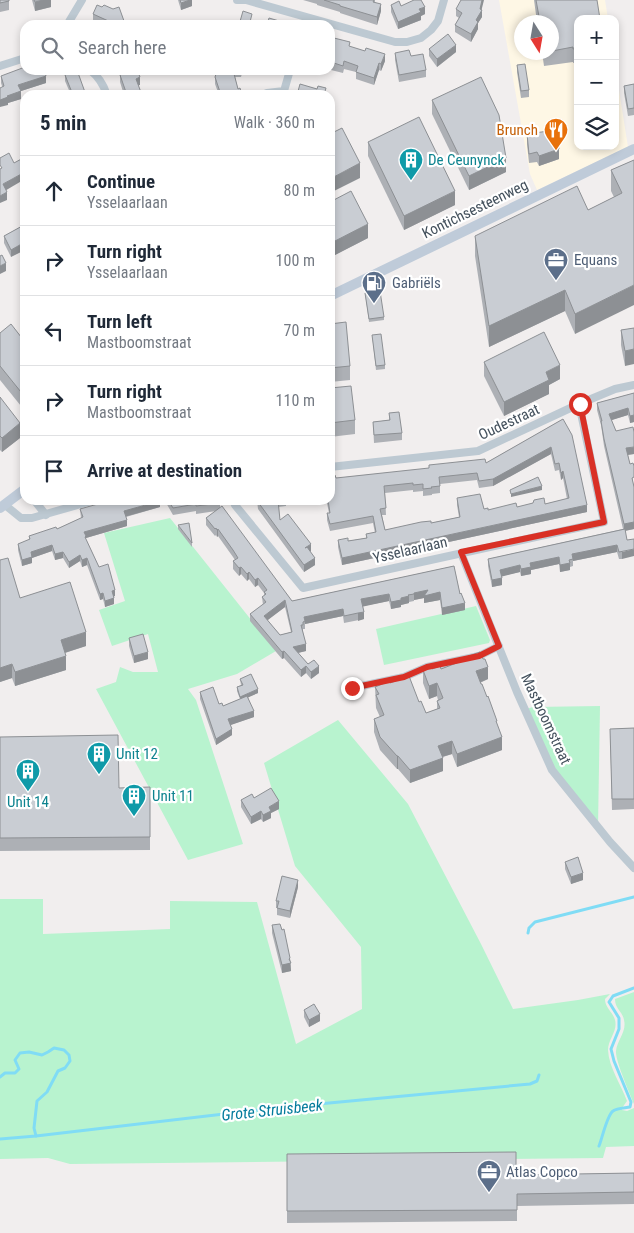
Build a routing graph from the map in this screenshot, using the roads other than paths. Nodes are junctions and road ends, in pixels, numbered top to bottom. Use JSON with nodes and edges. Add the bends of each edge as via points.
{"nodes":[{"id":1,"x":82,"y":0,"type":"edge"},
{"id":2,"x":237,"y":0,"type":"edge"},
{"id":3,"x":444,"y":0,"type":"edge"},
{"id":4,"x":70,"y":20,"type":"edge"},
{"id":5,"x":301,"y":20,"type":"edge"},
{"id":6,"x":335,"y":28,"type":"edge"},
{"id":7,"x":20,"y":60,"type":"edge"},
{"id":8,"x":0,"y":66,"type":"edge"},
{"id":9,"x":97,"y":75,"type":"edge"},
{"id":10,"x":289,"y":75,"type":"edge"},
{"id":11,"x":105,"y":90,"type":"edge"},
{"id":12,"x":284,"y":90,"type":"edge"},
{"id":13,"x":634,"y":149,"type":"edge"},
{"id":14,"x":335,"y":294,"type":"edge"},
{"id":15,"x":634,"y":385,"type":"edge"},
{"id":16,"x":580,"y":404,"type":"junction"},
{"id":17,"x":335,"y":466,"type":"edge"},
{"id":18,"x":20,"y":493,"type":"edge"},
{"id":19,"x":38,"y":505,"type":"edge"},
{"id":20,"x":79,"y":505,"type":"edge"},
{"id":21,"x":236,"y":505,"type":"edge"},
{"id":22,"x":2,"y":506,"type":"edge"},
{"id":23,"x":46,"y":515,"type":"junction"},
{"id":24,"x":461,"y":552,"type":"junction"},
{"id":25,"x":499,"y":646,"type":"junction"},
{"id":26,"x":352,"y":688,"type":"dead end"},
{"id":27,"x":634,"y":868,"type":"edge"}],
"edges":[{"from":1,"to":4,"type":"street"},
{"from":2,"to":5,"type":"street","via":[[246,0]]},
{"from":3,"to":6,"type":"street","via":[[438,21],[431,30],[421,38],[407,42]]},
{"from":7,"to":8,"type":"street"},
{"from":9,"to":11,"type":"street"},
{"from":10,"to":12,"type":"street"},
{"from":13,"to":14,"type":"street","name":"Kontichsesteenweg"},
{"from":15,"to":16,"type":"street","name":"Oudestraat","via":[[615,389]]},
{"from":16,"to":17,"type":"street","name":"Oudestraat","via":[[478,451]]},
{"from":16,"to":24,"type":"street","name":"Ysselaarlaan","via":[[604,522]]},
{"from":18,"to":22,"type":"street"},
{"from":19,"to":23,"type":"street"},
{"from":20,"to":23,"type":"street"},
{"from":21,"to":24,"type":"street","name":"Ysselaarlaan","via":[[303,588]]},
{"from":22,"to":23,"type":"street","via":[[21,518]]},
{"from":24,"to":25,"type":"street","name":"Mastboomstraat"},
{"from":25,"to":26,"type":"street","via":[[479,656]]},
{"from":25,"to":27,"type":"street","name":"Mastboomstraat","via":[[552,770]]}]}
